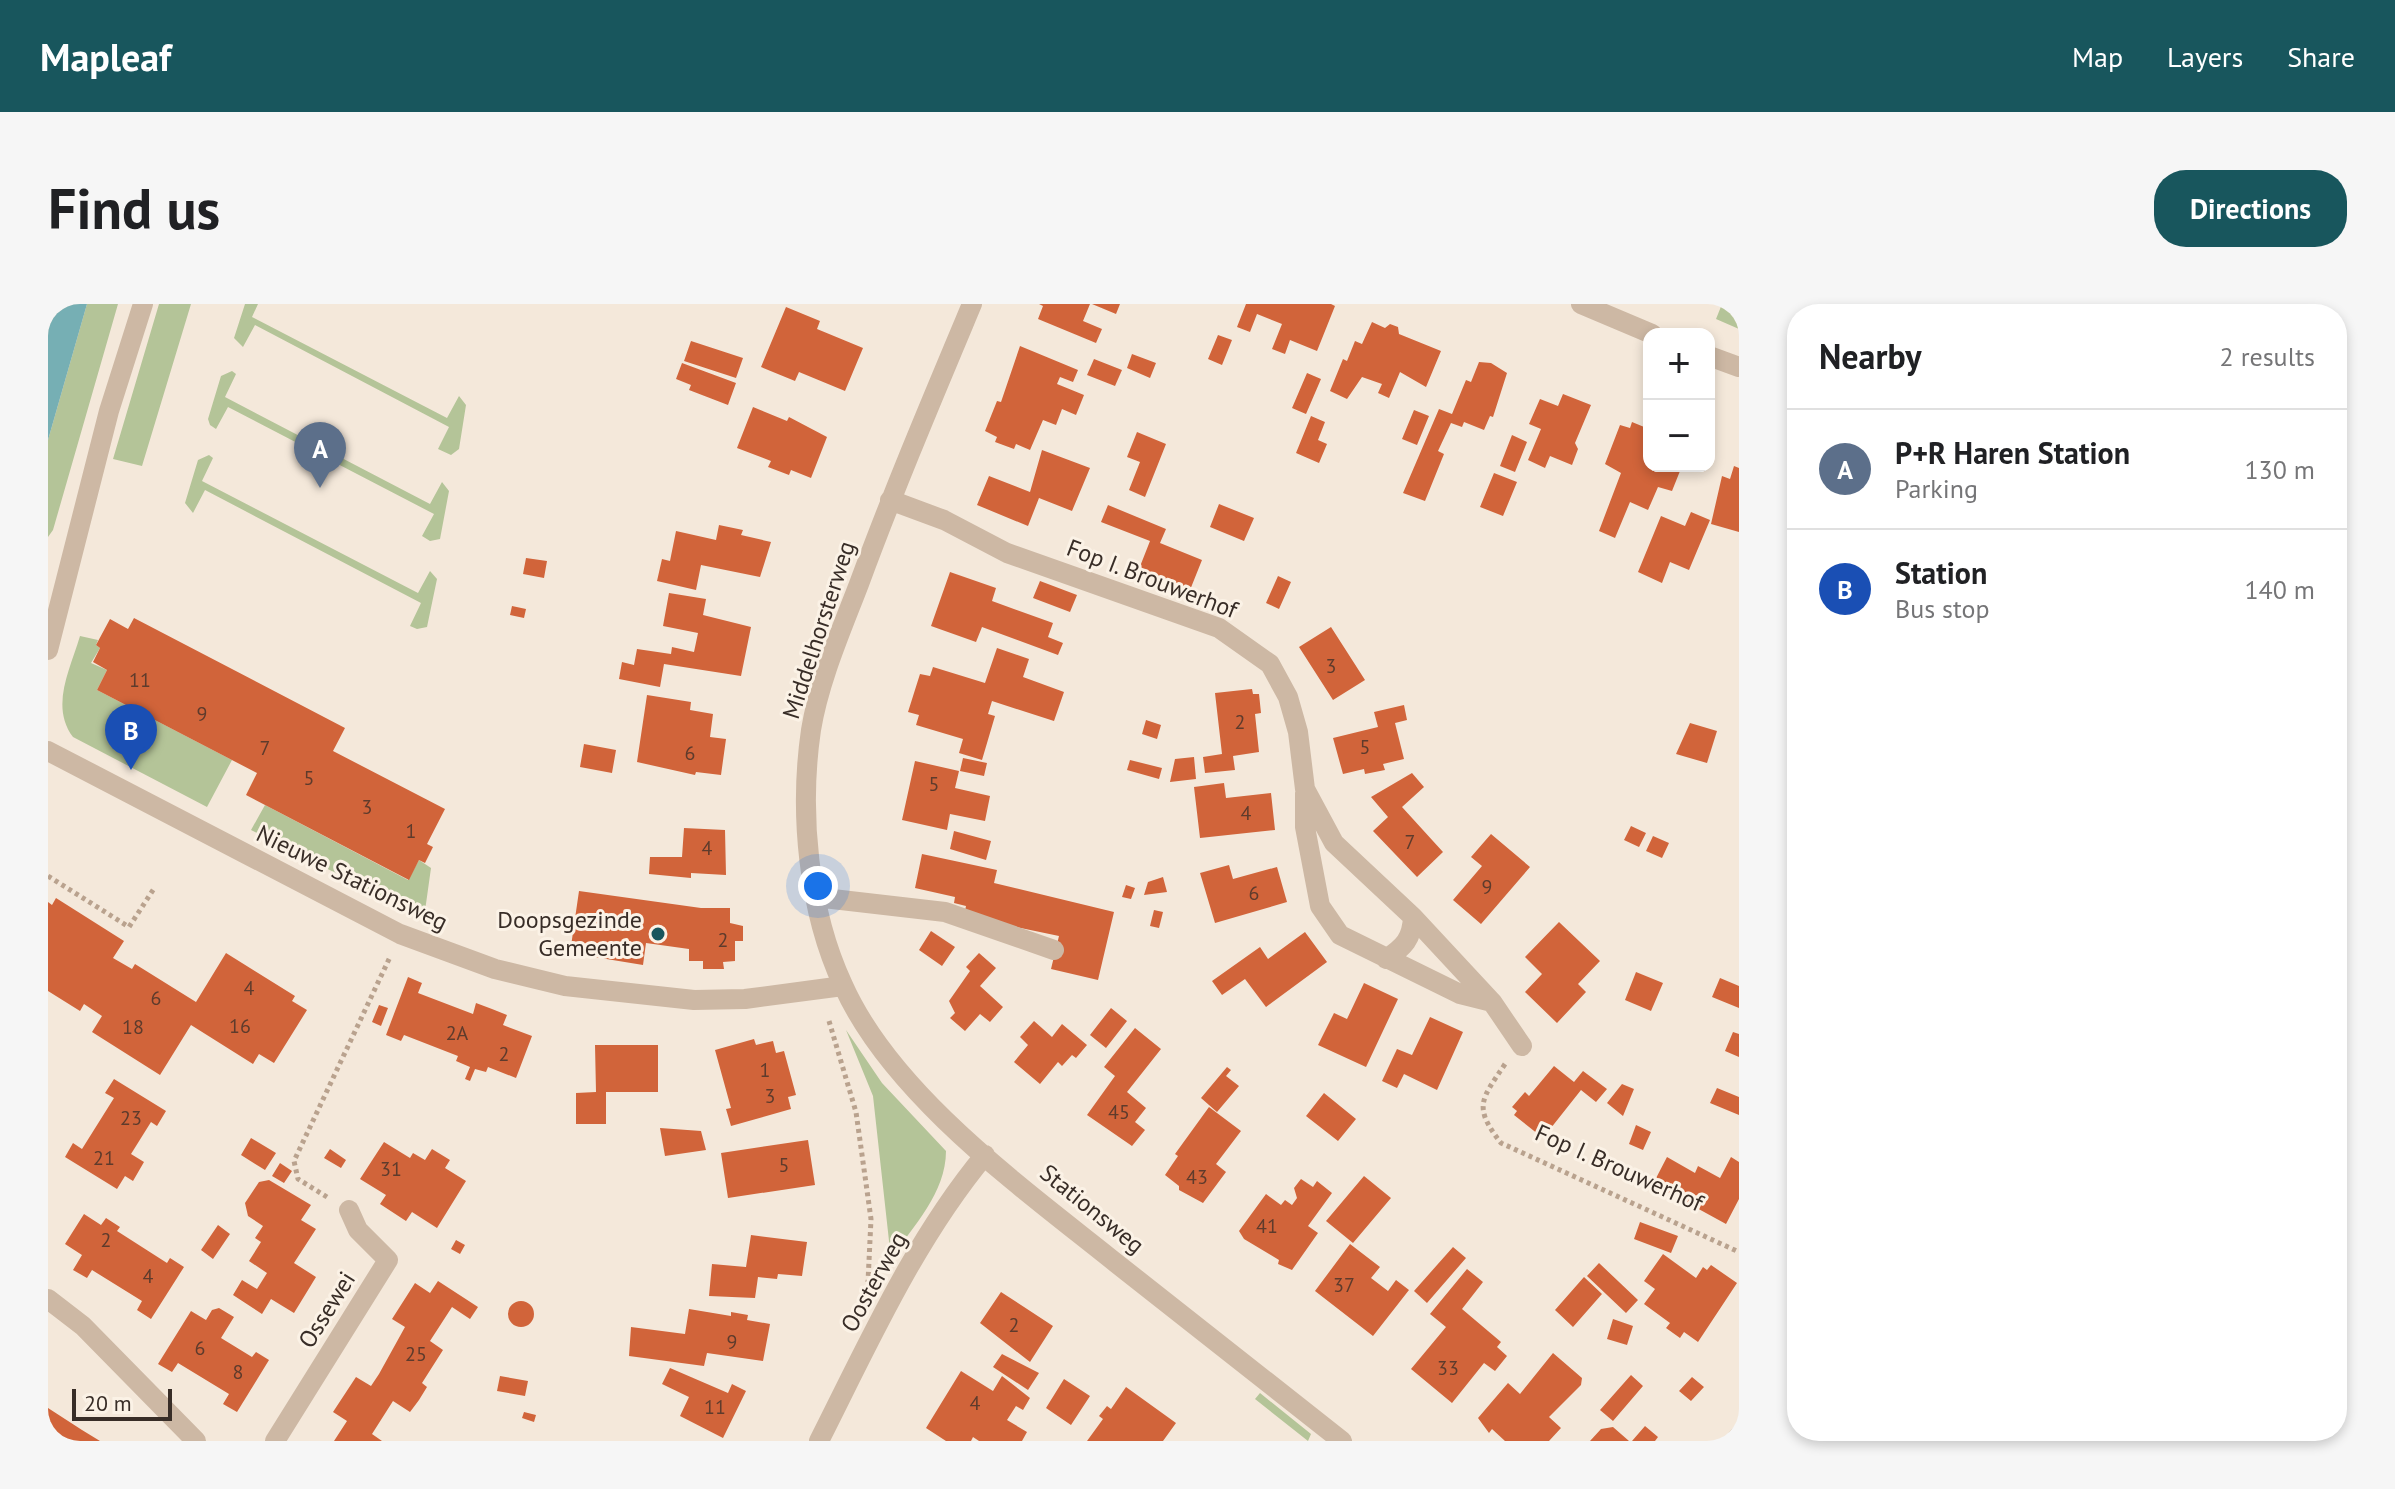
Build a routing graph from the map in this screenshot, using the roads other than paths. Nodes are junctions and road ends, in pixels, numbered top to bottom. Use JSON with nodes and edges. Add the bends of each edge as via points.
{"nodes":[{"id":1,"x":143,"y":304,"type":"edge"},
{"id":2,"x":972,"y":304,"type":"edge"},
{"id":3,"x":1581,"y":304,"type":"edge"},
{"id":4,"x":1643,"y":330,"type":"edge"},
{"id":5,"x":1715,"y":358,"type":"edge"},
{"id":6,"x":1739,"y":367,"type":"edge"},
{"id":7,"x":890,"y":500,"type":"junction"},
{"id":8,"x":48,"y":650,"type":"edge"},
{"id":9,"x":48,"y":751,"type":"edge"},
{"id":10,"x":1305,"y":789,"type":"junction"},
{"id":11,"x":815,"y":897,"type":"junction"},
{"id":12,"x":1413,"y":917,"type":"junction"},
{"id":13,"x":1054,"y":950,"type":"dead end"},
{"id":14,"x":1386,"y":959,"type":"junction"},
{"id":15,"x":843,"y":986,"type":"junction"},
{"id":16,"x":1492,"y":1002,"type":"junction"},
{"id":17,"x":1522,"y":1046,"type":"road end"},
{"id":18,"x":985,"y":1155,"type":"junction"},
{"id":19,"x":349,"y":1210,"type":"road end"},
{"id":20,"x":48,"y":1299,"type":"edge"},
{"id":21,"x":1739,"y":1436,"type":"edge"},
{"id":22,"x":196,"y":1441,"type":"edge"},
{"id":23,"x":275,"y":1441,"type":"edge"},
{"id":24,"x":819,"y":1441,"type":"edge"},
{"id":25,"x":1342,"y":1441,"type":"edge"},
{"id":26,"x":1735,"y":1441,"type":"edge"}],
"edges":[{"from":1,"to":8,"type":"street","via":[[109,411]]},
{"from":2,"to":7,"type":"street","name":"Middelhorsterweg"},
{"from":3,"to":4,"type":"street"},
{"from":5,"to":6,"type":"street"},
{"from":7,"to":10,"type":"street","name":"Fop I. Brouwerhof","via":[[944,520],[1007,553],[1219,628],[1244,643],[1270,664],[1288,697]]},
{"from":7,"to":11,"type":"street","name":"Middelhorsterweg","via":[[826,674],[811,730],[809,838]]},
{"from":9,"to":15,"type":"street","name":"Nieuwe Stationsweg","via":[[400,934],[495,969],[643,997],[745,999]]},
{"from":10,"to":12,"type":"street","name":"Fop I. Brouwerhof","via":[[1334,843]]},
{"from":10,"to":14,"type":"street","name":"Fop I. Brouwerhof","via":[[1305,827],[1320,906],[1340,935]]},
{"from":11,"to":13,"type":"street","via":[[945,912]]},
{"from":11,"to":15,"type":"street","name":"Middelhorsterweg"},
{"from":12,"to":14,"type":"street","via":[[1413,932],[1404,948]]},
{"from":12,"to":16,"type":"street","name":"Fop I. Brouwerhof"},
{"from":14,"to":16,"type":"street","name":"Fop I. Brouwerhof","via":[[1460,994]]},
{"from":15,"to":18,"type":"street","name":"Stationsweg","via":[[910,1084]]},
{"from":16,"to":17,"type":"street","name":"Fop I. Brouwerhof"},
{"from":18,"to":24,"type":"street","name":"Oosterweg","via":[[955,1190]]},
{"from":18,"to":25,"type":"street","name":"Stationsweg"},
{"from":19,"to":23,"type":"street","name":"Ossewei","via":[[358,1230],[388,1260]]},
{"from":20,"to":22,"type":"street","via":[[83,1326]]},
{"from":21,"to":26,"type":"street"}]}
